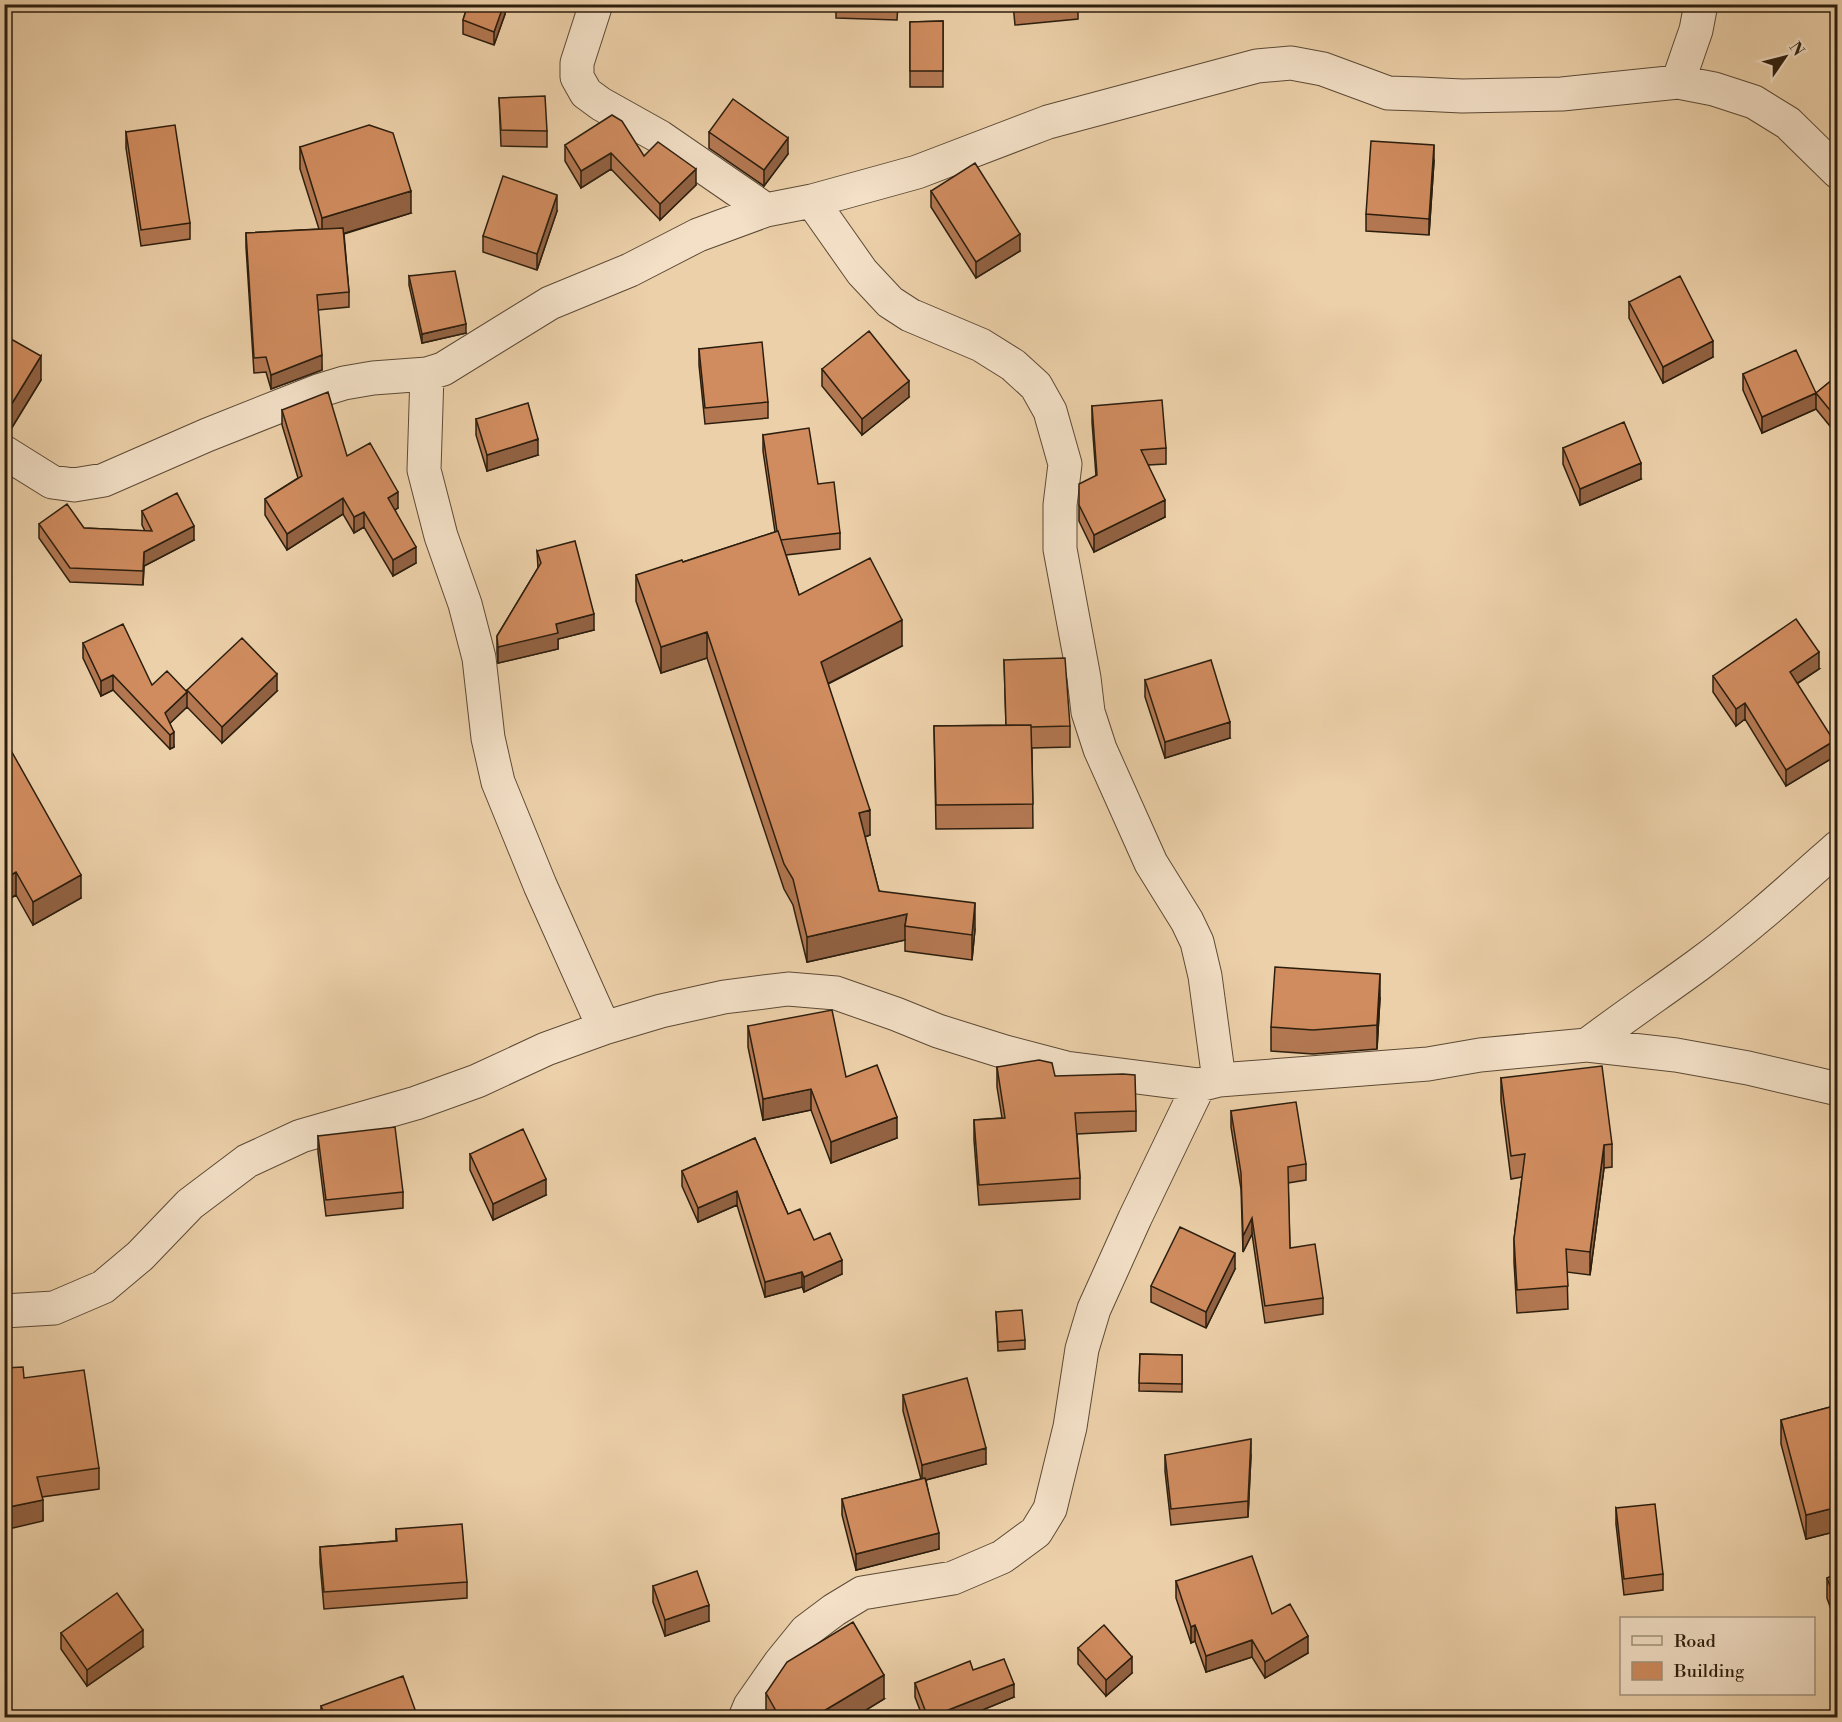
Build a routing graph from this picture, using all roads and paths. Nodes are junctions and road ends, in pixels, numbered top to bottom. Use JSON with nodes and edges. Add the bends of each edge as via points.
{"nodes":[{"id":1,"x":596,"y":4,"type":"edge"},
{"id":2,"x":1701,"y":4,"type":"edge"},
{"id":3,"x":1677,"y":82,"type":"junction"},
{"id":4,"x":1838,"y":172,"type":"edge"},
{"id":5,"x":812,"y":201,"type":"junction"},
{"id":6,"x":766,"y":210,"type":"junction"},
{"id":7,"x":427,"y":374,"type":"junction"},
{"id":8,"x":4,"y":453,"type":"edge"},
{"id":9,"x":1838,"y":847,"type":"edge"},
{"id":10,"x":604,"y":1028,"type":"junction"},
{"id":11,"x":1587,"y":1045,"type":"junction"},
{"id":12,"x":1209,"y":1083,"type":"junction"},
{"id":13,"x":1838,"y":1089,"type":"edge"},
{"id":14,"x":4,"y":1311,"type":"edge"},
{"id":15,"x":745,"y":1718,"type":"edge"}],
"edges":[{"from":1,"to":6,"type":"street","via":[[577,63],[577,77],[586,93],[660,136]]},
{"from":2,"to":3,"type":"street"},
{"from":3,"to":4,"type":"street","via":[[1754,102],[1788,123]]},
{"from":3,"to":5,"type":"street","via":[[1562,94],[1430,95],[1388,93],[1323,69],[1291,63],[1257,66],[1048,122],[917,172]]},
{"from":5,"to":6,"type":"street"},
{"from":5,"to":12,"type":"street","via":[[862,272],[890,302],[910,315],[981,345],[1013,365],[1036,386],[1050,411],[1065,464],[1060,549],[1088,712],[1100,750],[1151,863],[1197,942],[1205,976]]},
{"from":6,"to":7,"type":"street","via":[[698,235],[630,270],[550,303],[443,369]]},
{"from":7,"to":8,"type":"street","via":[[373,378],[318,390],[104,480],[74,486],[52,482]]},
{"from":7,"to":10,"type":"street","via":[[424,470],[479,658],[488,738],[498,782]]},
{"from":9,"to":11,"type":"street","via":[[1699,964]]},
{"from":10,"to":12,"type":"street","via":[[724,997],[788,989],[836,993],[938,1031],[1066,1068]]},
{"from":10,"to":14,"type":"street","via":[[546,1049],[477,1082],[301,1136],[247,1161],[190,1204],[140,1256],[103,1287],[54,1308]]},
{"from":11,"to":12,"type":"street","via":[[1428,1064]]},
{"from":11,"to":13,"type":"street","via":[[1676,1055]]},
{"from":12,"to":15,"type":"street","via":[[1135,1218],[1094,1309],[1050,1509],[1036,1532],[1002,1557],[953,1578],[862,1593],[834,1610],[806,1631]]}]}
